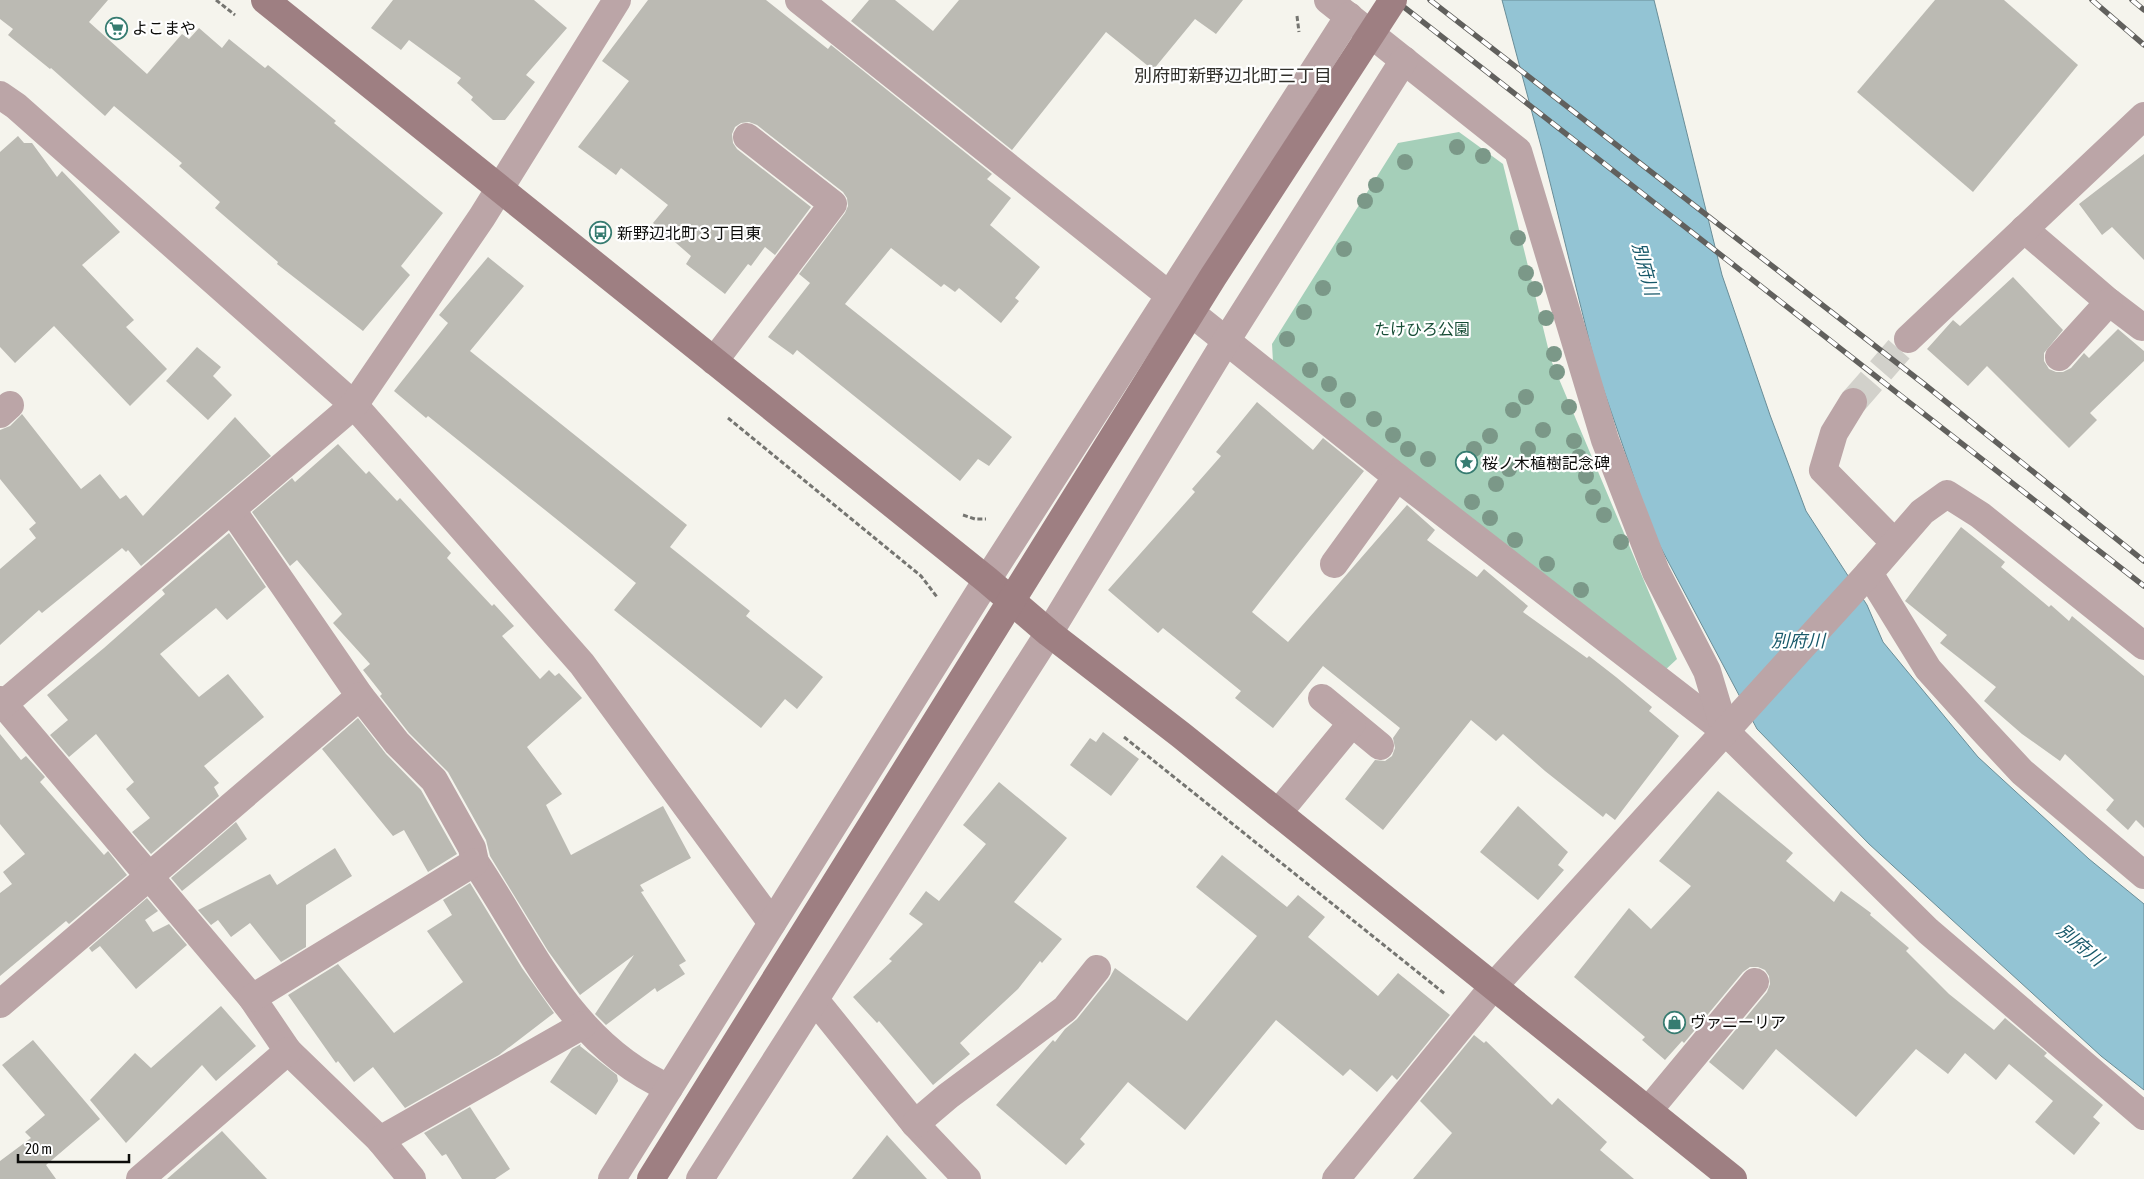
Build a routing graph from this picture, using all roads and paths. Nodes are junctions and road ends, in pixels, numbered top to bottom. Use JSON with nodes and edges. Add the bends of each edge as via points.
{"nodes":[{"id":1,"x":216,"y":0,"type":"edge"},
{"id":2,"x":265,"y":0,"type":"edge"},
{"id":3,"x":617,"y":0,"type":"edge"},
{"id":4,"x":799,"y":0,"type":"edge"},
{"id":5,"x":1393,"y":0,"type":"edge"},
{"id":6,"x":1297,"y":8,"type":"dead end"},
{"id":7,"x":1338,"y":8,"type":"edge"},
{"id":8,"x":239,"y":19,"type":"dead end"},
{"id":9,"x":1299,"y":41,"type":"dead end"},
{"id":10,"x":1404,"y":60,"type":"junction"},
{"id":11,"x":5,"y":107,"type":"edge"},
{"id":12,"x":2144,"y":116,"type":"edge"},
{"id":13,"x":747,"y":137,"type":"dead end"},
{"id":14,"x":500,"y":189,"type":"junction"},
{"id":15,"x":2024,"y":229,"type":"junction"},
{"id":16,"x":1170,"y":296,"type":"junction"},
{"id":17,"x":2109,"y":302,"type":"junction"},
{"id":18,"x":2142,"y":326,"type":"dead end"},
{"id":19,"x":1908,"y":340,"type":"tunnel mouth"},
{"id":20,"x":1226,"y":341,"type":"junction"},
{"id":21,"x":2059,"y":357,"type":"dead end"},
{"id":22,"x":714,"y":361,"type":"junction"},
{"id":23,"x":1853,"y":402,"type":"tunnel mouth"},
{"id":24,"x":354,"y":405,"type":"junction"},
{"id":25,"x":721,"y":412,"type":"dead end"},
{"id":26,"x":1397,"y":477,"type":"junction"},
{"id":27,"x":232,"y":510,"type":"junction"},
{"id":28,"x":957,"y":513,"type":"dead end"},
{"id":29,"x":995,"y":520,"type":"dead end"},
{"id":30,"x":1894,"y":542,"type":"junction"},
{"id":31,"x":1334,"y":564,"type":"dead end"},
{"id":32,"x":1869,"y":573,"type":"junction"},
{"id":33,"x":986,"y":580,"type":"junction"},
{"id":34,"x":938,"y":606,"type":"dead end"},
{"id":35,"x":1049,"y":634,"type":"junction"},
{"id":36,"x":2144,"y":646,"type":"edge"},
{"id":37,"x":360,"y":696,"type":"junction"},
{"id":38,"x":1322,"y":698,"type":"dead end"},
{"id":39,"x":1,"y":704,"type":"edge"},
{"id":40,"x":1352,"y":724,"type":"junction"},
{"id":41,"x":1725,"y":731,"type":"junction"},
{"id":42,"x":1124,"y":736,"type":"dead end"},
{"id":43,"x":1380,"y":746,"type":"dead end"},
{"id":44,"x":1278,"y":814,"type":"junction"},
{"id":45,"x":475,"y":862,"type":"junction"},
{"id":46,"x":148,"y":875,"type":"junction"},
{"id":47,"x":2144,"y":875,"type":"edge"},
{"id":48,"x":772,"y":923,"type":"junction"},
{"id":49,"x":1097,"y":969,"type":"dead end"},
{"id":50,"x":1755,"y":982,"type":"dead end"},
{"id":51,"x":1493,"y":987,"type":"junction"},
{"id":52,"x":252,"y":998,"type":"junction"},
{"id":53,"x":815,"y":1000,"type":"junction"},
{"id":54,"x":0,"y":1004,"type":"edge"},
{"id":55,"x":1471,"y":1014,"type":"junction"},
{"id":56,"x":583,"y":1025,"type":"junction"},
{"id":57,"x":288,"y":1051,"type":"junction"},
{"id":58,"x":669,"y":1088,"type":"junction"},
{"id":59,"x":1648,"y":1111,"type":"junction"},
{"id":60,"x":2144,"y":1116,"type":"edge"},
{"id":61,"x":915,"y":1124,"type":"junction"},
{"id":62,"x":380,"y":1140,"type":"junction"},
{"id":63,"x":140,"y":1179,"type":"edge"},
{"id":64,"x":412,"y":1179,"type":"edge"},
{"id":65,"x":612,"y":1179,"type":"edge"},
{"id":66,"x":650,"y":1179,"type":"edge"},
{"id":67,"x":700,"y":1179,"type":"edge"},
{"id":68,"x":967,"y":1179,"type":"edge"},
{"id":69,"x":1336,"y":1179,"type":"edge"},
{"id":70,"x":1734,"y":1179,"type":"edge"}],
"edges":[{"from":1,"to":8,"type":"path"},
{"from":2,"to":14,"type":"street"},
{"from":3,"to":14,"type":"street"},
{"from":4,"to":16,"type":"street"},
{"from":5,"to":66,"type":"street","bridge":true,"via":[[1214,277]]},
{"from":6,"to":9,"type":"path"},
{"from":7,"to":10,"type":"street"},
{"from":7,"to":16,"type":"street"},
{"from":10,"to":20,"type":"street"},
{"from":10,"to":41,"type":"street","via":[[1518,152],[1605,440],[1656,572],[1707,671]]},
{"from":11,"to":24,"type":"street"},
{"from":12,"to":15,"type":"street"},
{"from":13,"to":22,"type":"street","via":[[833,204]]},
{"from":14,"to":22,"type":"street"},
{"from":14,"to":24,"type":"street"},
{"from":15,"to":17,"type":"street"},
{"from":15,"to":19,"type":"street"},
{"from":16,"to":20,"type":"street"},
{"from":16,"to":33,"type":"street"},
{"from":17,"to":18,"type":"street"},
{"from":17,"to":21,"type":"street"},
{"from":20,"to":26,"type":"street"},
{"from":20,"to":35,"type":"street"},
{"from":22,"to":33,"type":"street"},
{"from":23,"to":30,"type":"street","via":[[1834,432],[1823,470]]},
{"from":24,"to":27,"type":"street"},
{"from":24,"to":48,"type":"street","via":[[582,664]]},
{"from":25,"to":34,"type":"path","via":[[921,576],[938,598]]},
{"from":26,"to":31,"type":"street"},
{"from":26,"to":41,"type":"street"},
{"from":27,"to":37,"type":"street"},
{"from":27,"to":39,"type":"street"},
{"from":28,"to":29,"type":"path","via":[[975,520]]},
{"from":30,"to":32,"type":"street"},
{"from":30,"to":36,"type":"street","via":[[1922,512],[1947,494],[1980,515]]},
{"from":32,"to":41,"type":"street"},
{"from":32,"to":47,"type":"street","via":[[1928,669],[1982,729],[2022,772]]},
{"from":33,"to":35,"type":"street"},
{"from":33,"to":48,"type":"street"},
{"from":35,"to":44,"type":"street"},
{"from":35,"to":53,"type":"street"},
{"from":37,"to":45,"type":"street","via":[[397,743],[434,780],[472,848]]},
{"from":37,"to":46,"type":"street"},
{"from":38,"to":40,"type":"street"},
{"from":39,"to":46,"type":"street"},
{"from":40,"to":43,"type":"street"},
{"from":40,"to":44,"type":"street"},
{"from":41,"to":51,"type":"street"},
{"from":41,"to":60,"type":"street","via":[[1928,931]]},
{"from":42,"to":55,"type":"path"},
{"from":44,"to":51,"type":"street"},
{"from":45,"to":52,"type":"street"},
{"from":45,"to":56,"type":"street","via":[[560,997]]},
{"from":46,"to":52,"type":"street"},
{"from":46,"to":54,"type":"street"},
{"from":48,"to":58,"type":"street"},
{"from":49,"to":61,"type":"street","via":[[1065,1009]]},
{"from":50,"to":59,"type":"street"},
{"from":51,"to":55,"type":"street"},
{"from":51,"to":59,"type":"street"},
{"from":52,"to":57,"type":"street"},
{"from":53,"to":61,"type":"street"},
{"from":53,"to":67,"type":"street"},
{"from":55,"to":69,"type":"street"},
{"from":56,"to":58,"type":"street","via":[[605,1048],[647,1078]]},
{"from":56,"to":62,"type":"street"},
{"from":57,"to":62,"type":"street"},
{"from":57,"to":63,"type":"street"},
{"from":58,"to":65,"type":"street"},
{"from":59,"to":70,"type":"street"},
{"from":61,"to":68,"type":"street"},
{"from":62,"to":64,"type":"street"}]}
